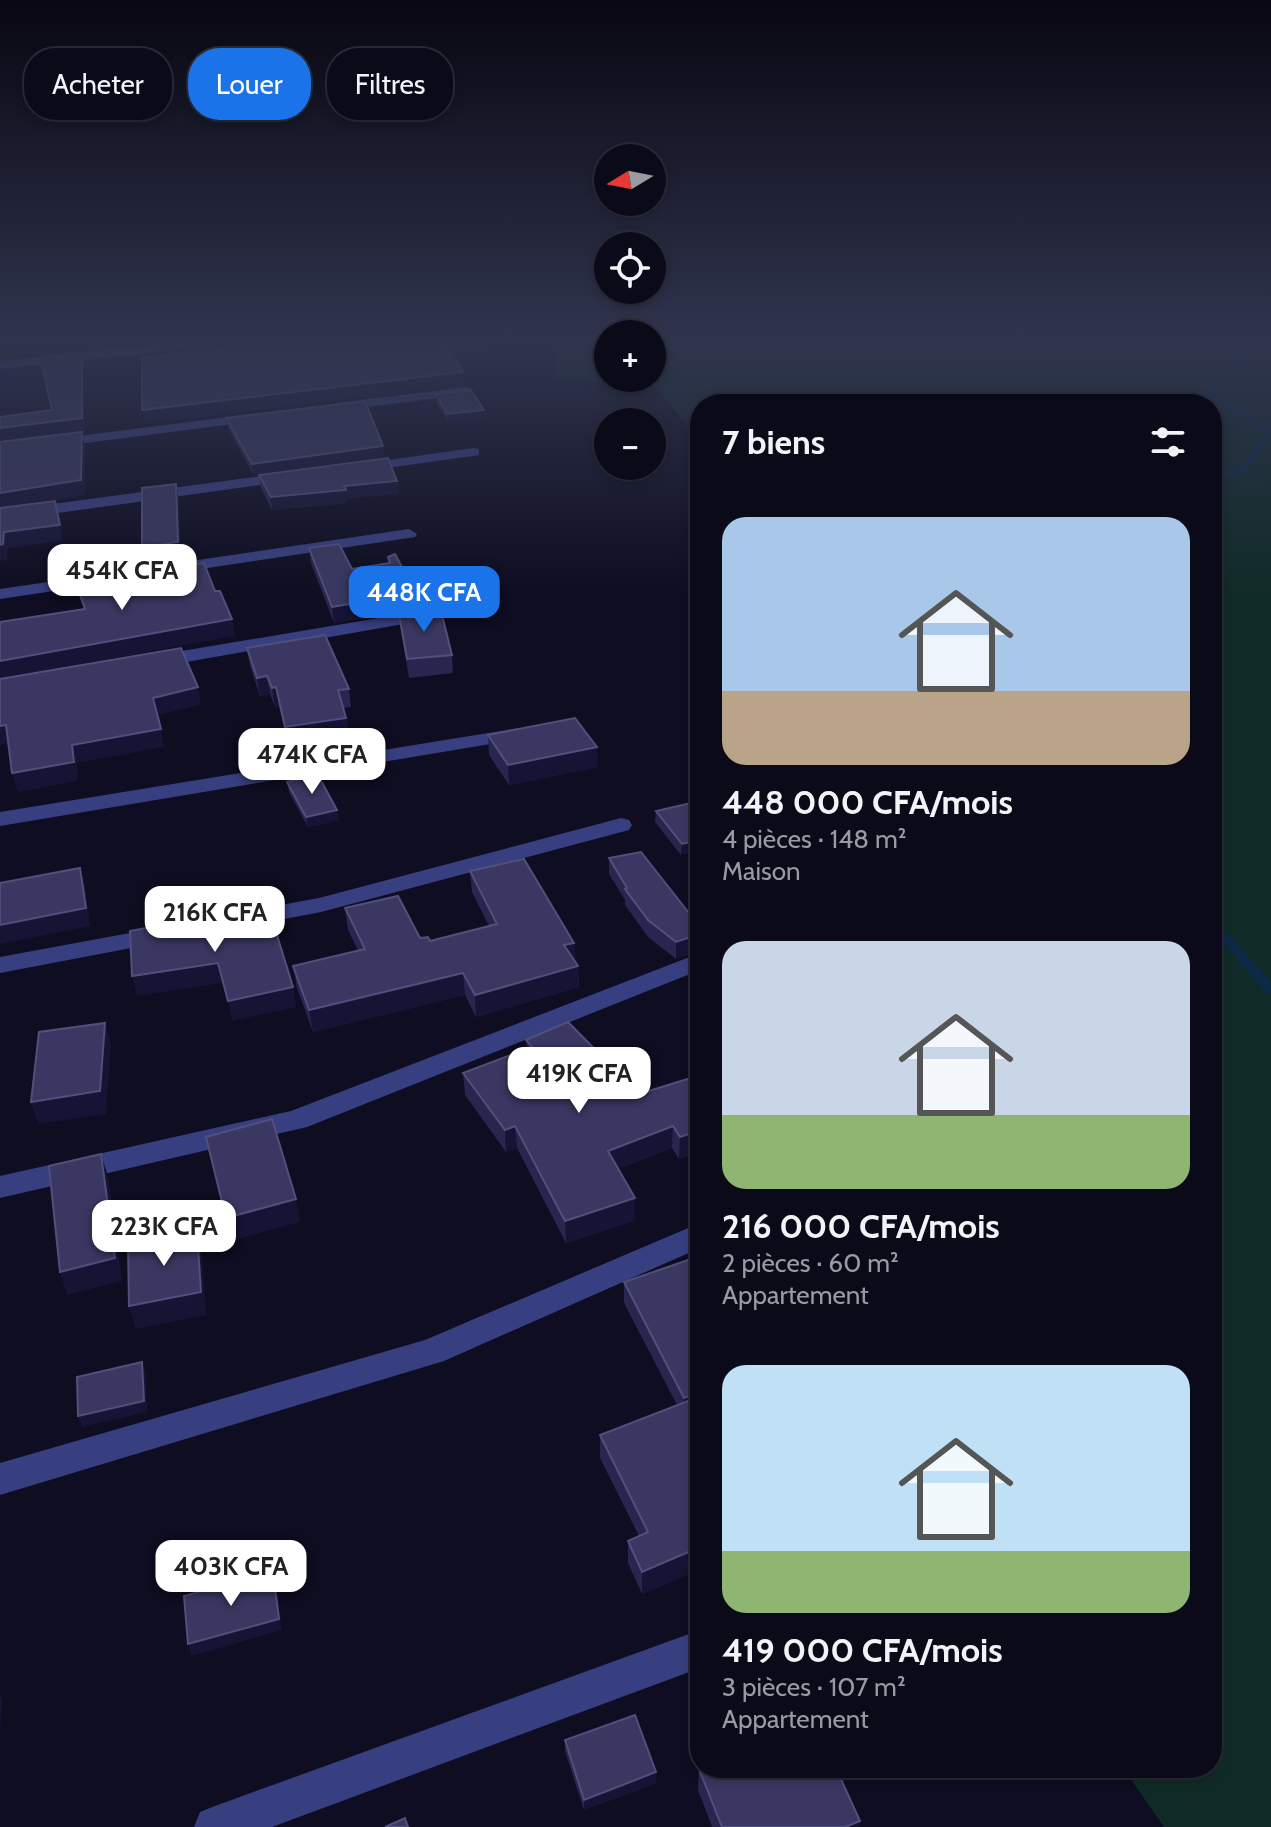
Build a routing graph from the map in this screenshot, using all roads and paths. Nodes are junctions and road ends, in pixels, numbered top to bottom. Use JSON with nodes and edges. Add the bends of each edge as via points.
{"nodes":[{"id":1,"x":178,"y":427,"type":"edge"},
{"id":2,"x":0,"y":450,"type":"edge"},
{"id":3,"x":474,"y":452,"type":"dead end"},
{"id":4,"x":347,"y":469,"type":"edge"},
{"id":5,"x":300,"y":475,"type":"edge"},
{"id":6,"x":0,"y":516,"type":"edge"},
{"id":7,"x":409,"y":534,"type":"dead end"},
{"id":8,"x":0,"y":594,"type":"edge"},
{"id":9,"x":432,"y":614,"type":"edge"},
{"id":10,"x":139,"y":664,"type":"edge"},
{"id":11,"x":519,"y":733,"type":"edge"},
{"id":12,"x":0,"y":819,"type":"edge"},
{"id":13,"x":621,"y":825,"type":"dead end"},
{"id":14,"x":0,"y":965,"type":"edge"},
{"id":15,"x":690,"y":965,"type":"edge"},
{"id":16,"x":0,"y":1187,"type":"edge"},
{"id":17,"x":690,"y":1239,"type":"edge"},
{"id":18,"x":0,"y":1479,"type":"edge"},
{"id":19,"x":690,"y":1653,"type":"edge"},
{"id":20,"x":215,"y":1827,"type":"edge"}],
"edges":[{"from":1,"to":2,"type":"street"},
{"from":3,"to":4,"type":"street"},
{"from":5,"to":6,"type":"street"},
{"from":7,"to":8,"type":"street"},
{"from":9,"to":10,"type":"street"},
{"from":11,"to":12,"type":"street"},
{"from":13,"to":14,"type":"street","via":[[321,905]]},
{"from":15,"to":16,"type":"street","via":[[297,1120]]},
{"from":17,"to":18,"type":"street","via":[[432,1351]]},
{"from":19,"to":20,"type":"street"}]}
